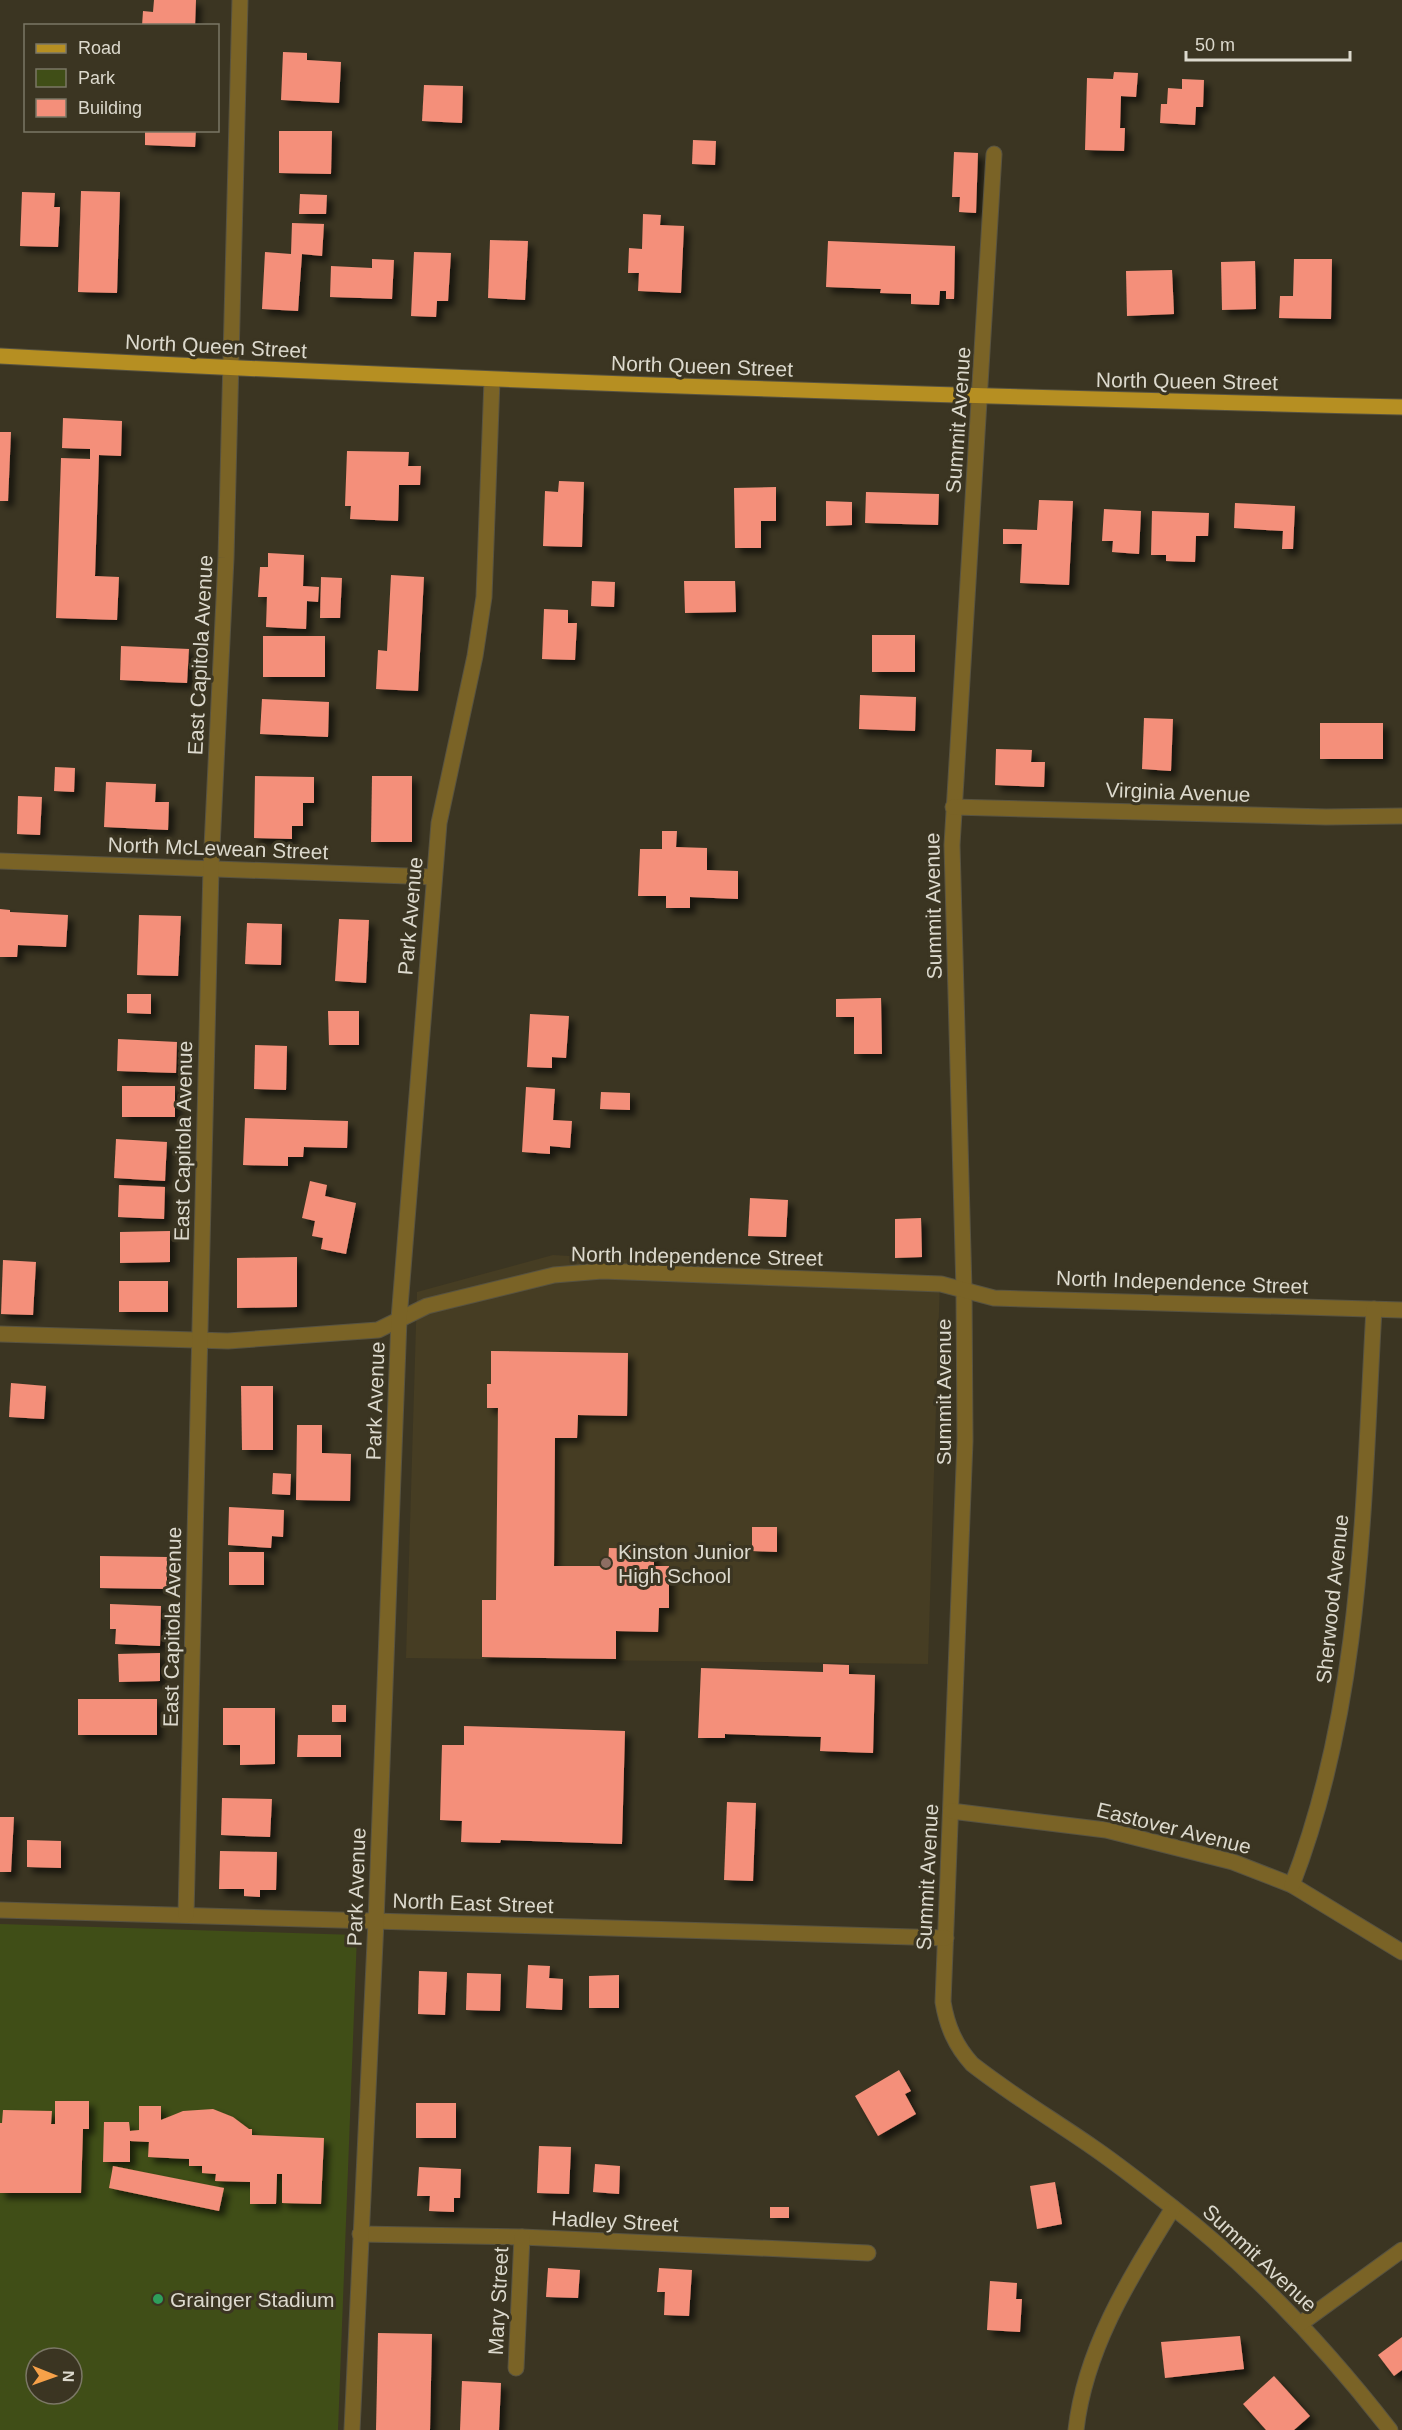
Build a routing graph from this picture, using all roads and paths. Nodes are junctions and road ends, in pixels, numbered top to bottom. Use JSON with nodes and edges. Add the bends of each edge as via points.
{"nodes":[{"id":1,"x":240,"y":0,"type":"edge"},
{"id":2,"x":994,"y":154,"type":"dead end"},
{"id":3,"x":0,"y":356,"type":"edge"},
{"id":4,"x":231,"y":369,"type":"junction"},
{"id":5,"x":492,"y":380,"type":"junction"},
{"id":6,"x":981,"y":397,"type":"junction"},
{"id":7,"x":1402,"y":407,"type":"edge"},
{"id":8,"x":953,"y":807,"type":"junction"},
{"id":9,"x":1402,"y":816,"type":"edge"},
{"id":10,"x":0,"y":861,"type":"edge"},
{"id":11,"x":211,"y":868,"type":"junction"},
{"id":12,"x":434,"y":877,"type":"junction"},
{"id":13,"x":964,"y":1290,"type":"junction"},
{"id":14,"x":1374,"y":1309,"type":"junction"},
{"id":15,"x":1402,"y":1310,"type":"edge"},
{"id":16,"x":399,"y":1319,"type":"junction"},
{"id":17,"x":0,"y":1334,"type":"edge"},
{"id":18,"x":200,"y":1340,"type":"junction"},
{"id":19,"x":951,"y":1811,"type":"junction"},
{"id":20,"x":1292,"y":1885,"type":"junction"},
{"id":21,"x":0,"y":1910,"type":"edge"},
{"id":22,"x":186,"y":1915,"type":"junction"},
{"id":23,"x":376,"y":1921,"type":"junction"},
{"id":24,"x":946,"y":1938,"type":"junction"},
{"id":25,"x":1402,"y":1952,"type":"edge"},
{"id":26,"x":1173,"y":2208,"type":"junction"},
{"id":27,"x":360,"y":2234,"type":"junction"},
{"id":28,"x":522,"y":2237,"type":"junction"},
{"id":29,"x":1402,"y":2250,"type":"edge"},
{"id":30,"x":868,"y":2253,"type":"dead end"},
{"id":31,"x":1300,"y":2324,"type":"junction"},
{"id":32,"x":516,"y":2368,"type":"dead end"},
{"id":33,"x":352,"y":2430,"type":"edge"},
{"id":34,"x":1076,"y":2430,"type":"edge"},
{"id":35,"x":1390,"y":2430,"type":"edge"}],
"edges":[{"from":1,"to":4,"type":"street","name":"East Capitola Avenue"},
{"from":2,"to":6,"type":"street","name":"Summit Avenue"},
{"from":3,"to":4,"type":"main road","name":"North Queen Street"},
{"from":4,"to":5,"type":"main road","name":"North Queen Street"},
{"from":4,"to":11,"type":"street","name":"East Capitola Avenue"},
{"from":5,"to":6,"type":"main road","name":"North Queen Street"},
{"from":5,"to":12,"type":"street","name":"Park Avenue","via":[[484,597],[439,823]]},
{"from":6,"to":7,"type":"main road","name":"North Queen Street"},
{"from":6,"to":8,"type":"street","name":"Summit Avenue"},
{"from":8,"to":9,"type":"street","name":"Virginia Avenue"},
{"from":8,"to":13,"type":"street","name":"Summit Avenue"},
{"from":10,"to":11,"type":"street","name":"North McLewean Street"},
{"from":11,"to":12,"type":"street","name":"North McLewean Street"},
{"from":11,"to":18,"type":"street","name":"East Capitola Avenue"},
{"from":12,"to":16,"type":"street","name":"Park Avenue"},
{"from":13,"to":14,"type":"street","name":"North Independence Street","via":[[994,1298]]},
{"from":13,"to":16,"type":"street","name":"North Independence Street","via":[[941,1284],[602,1270],[554,1275],[428,1306]]},
{"from":13,"to":19,"type":"street","name":"Summit Avenue","via":[[965,1441]]},
{"from":14,"to":15,"type":"street","name":"North Independence Street"},
{"from":14,"to":20,"type":"street","name":"Sherwood Avenue","via":[[1348,1671],[1338,1728],[1306,1850]]},
{"from":16,"to":18,"type":"street","name":"North Independence Street","via":[[378,1330]]},
{"from":16,"to":23,"type":"street","name":"Park Avenue"},
{"from":17,"to":18,"type":"street","name":"North Independence Street"},
{"from":18,"to":22,"type":"street","name":"East Capitola Avenue"},
{"from":19,"to":20,"type":"street","name":"Eastover Avenue","via":[[1106,1830],[1233,1862]]},
{"from":19,"to":24,"type":"street","name":"Summit Avenue"},
{"from":20,"to":25,"type":"street","name":"Eastover Avenue"},
{"from":21,"to":22,"type":"street","name":"North East Street"},
{"from":22,"to":23,"type":"street","name":"North East Street"},
{"from":23,"to":24,"type":"street","name":"North East Street"},
{"from":23,"to":27,"type":"street","name":"Park Avenue"},
{"from":24,"to":26,"type":"street","name":"Summit Avenue","via":[[943,2002],[947,2026],[960,2050],[985,2074],[1093,2147]]},
{"from":26,"to":31,"type":"street","name":"Summit Avenue","via":[[1238,2261]]},
{"from":26,"to":34,"type":"street","via":[[1132,2274],[1093,2356]]},
{"from":27,"to":28,"type":"street","name":"Hadley Street"},
{"from":27,"to":33,"type":"street","name":"Park Avenue"},
{"from":28,"to":30,"type":"street","name":"Hadley Street"},
{"from":28,"to":32,"type":"street","name":"Mary Street"},
{"from":29,"to":31,"type":"street"},
{"from":31,"to":35,"type":"street","name":"Summit Avenue"}]}
